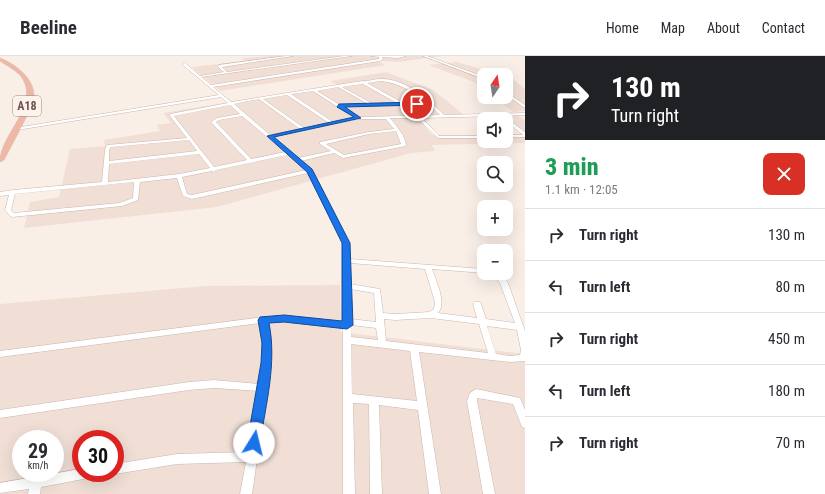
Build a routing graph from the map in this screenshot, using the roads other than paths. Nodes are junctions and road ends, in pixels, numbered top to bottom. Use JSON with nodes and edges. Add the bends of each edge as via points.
{"nodes":[{"id":1,"x":292,"y":56,"type":"edge"},
{"id":2,"x":351,"y":56,"type":"edge"},
{"id":3,"x":372,"y":56,"type":"edge"},
{"id":4,"x":380,"y":56,"type":"edge"},
{"id":5,"x":405,"y":56,"type":"edge"},
{"id":6,"x":435,"y":56,"type":"edge"},
{"id":7,"x":426,"y":57,"type":"edge"},
{"id":8,"x":0,"y":59,"type":"edge"},
{"id":9,"x":304,"y":62,"type":"junction"},
{"id":10,"x":184,"y":64,"type":"dead end"},
{"id":11,"x":226,"y":73,"type":"junction"},
{"id":12,"x":477,"y":75,"type":"edge"},
{"id":13,"x":201,"y":76,"type":"junction"},
{"id":14,"x":362,"y":82,"type":"junction"},
{"id":15,"x":210,"y":86,"type":"junction"},
{"id":16,"x":338,"y":86,"type":"junction"},
{"id":17,"x":313,"y":90,"type":"junction"},
{"id":18,"x":288,"y":94,"type":"junction"},
{"id":19,"x":222,"y":96,"type":"junction"},
{"id":20,"x":260,"y":98,"type":"junction"},
{"id":21,"x":513,"y":98,"type":"edge"},
{"id":22,"x":232,"y":103,"type":"junction"},
{"id":23,"x":372,"y":104,"type":"junction"},
{"id":24,"x":402,"y":104,"type":"junction"},
{"id":25,"x":432,"y":104,"type":"junction"},
{"id":26,"x":339,"y":106,"type":"junction"},
{"id":27,"x":525,"y":107,"type":"edge"},
{"id":28,"x":244,"y":114,"type":"junction"},
{"id":29,"x":513,"y":114,"type":"edge"},
{"id":30,"x":525,"y":114,"type":"edge"},
{"id":31,"x":477,"y":115,"type":"edge"},
{"id":32,"x":418,"y":116,"type":"junction"},
{"id":33,"x":443,"y":116,"type":"junction"},
{"id":34,"x":387,"y":117,"type":"junction"},
{"id":35,"x":359,"y":118,"type":"junction"},
{"id":36,"x":332,"y":123,"type":"junction"},
{"id":37,"x":513,"y":125,"type":"edge"},
{"id":38,"x":17,"y":129,"type":"junction"},
{"id":39,"x":303,"y":129,"type":"junction"},
{"id":40,"x":396,"y":130,"type":"junction"},
{"id":41,"x":525,"y":135,"type":"edge"},
{"id":42,"x":270,"y":136,"type":"junction"},
{"id":43,"x":513,"y":136,"type":"edge"},
{"id":44,"x":477,"y":137,"type":"edge"},
{"id":45,"x":190,"y":139,"type":"junction"},
{"id":46,"x":3,"y":151,"type":"edge"},
{"id":47,"x":200,"y":152,"type":"junction"},
{"id":48,"x":333,"y":152,"type":"junction"},
{"id":49,"x":289,"y":153,"type":"junction"},
{"id":50,"x":0,"y":160,"type":"edge"},
{"id":51,"x":297,"y":160,"type":"junction"},
{"id":52,"x":250,"y":162,"type":"junction"},
{"id":53,"x":107,"y":163,"type":"junction"},
{"id":54,"x":214,"y":170,"type":"junction"},
{"id":55,"x":310,"y":171,"type":"junction"},
{"id":56,"x":179,"y":176,"type":"junction"},
{"id":57,"x":137,"y":180,"type":"junction"},
{"id":58,"x":105,"y":183,"type":"junction"},
{"id":59,"x":13,"y":192,"type":"junction"},
{"id":60,"x":0,"y":194,"type":"edge"},
{"id":61,"x":347,"y":261,"type":"junction"},
{"id":62,"x":428,"y":267,"type":"junction"},
{"id":63,"x":477,"y":270,"type":"edge"},
{"id":64,"x":502,"y":280,"type":"edge"},
{"id":65,"x":347,"y":286,"type":"junction"},
{"id":66,"x":477,"y":304,"type":"dead end"},
{"id":67,"x":431,"y":315,"type":"junction"},
{"id":68,"x":380,"y":316,"type":"junction"},
{"id":69,"x":263,"y":320,"type":"junction"},
{"id":70,"x":483,"y":322,"type":"junction"},
{"id":71,"x":347,"y":324,"type":"junction"},
{"id":72,"x":381,"y":325,"type":"junction"},
{"id":73,"x":520,"y":327,"type":"junction"},
{"id":74,"x":348,"y":340,"type":"junction"},
{"id":75,"x":382,"y":344,"type":"junction"},
{"id":76,"x":414,"y":347,"type":"junction"},
{"id":77,"x":525,"y":350,"type":"edge"},
{"id":78,"x":0,"y":354,"type":"edge"},
{"id":79,"x":493,"y":357,"type":"junction"},
{"id":80,"x":263,"y":388,"type":"junction"},
{"id":81,"x":348,"y":398,"type":"junction"},
{"id":82,"x":374,"y":400,"type":"junction"},
{"id":83,"x":422,"y":406,"type":"junction"},
{"id":84,"x":0,"y":414,"type":"edge"},
{"id":85,"x":525,"y":424,"type":"edge"},
{"id":86,"x":252,"y":457,"type":"junction"},
{"id":87,"x":124,"y":468,"type":"edge"},
{"id":88,"x":36,"y":482,"type":"joint"},
{"id":89,"x":0,"y":488,"type":"edge"},
{"id":90,"x":34,"y":494,"type":"edge"},
{"id":91,"x":246,"y":494,"type":"edge"},
{"id":92,"x":349,"y":494,"type":"edge"},
{"id":93,"x":376,"y":494,"type":"edge"},
{"id":94,"x":435,"y":494,"type":"edge"},
{"id":95,"x":489,"y":494,"type":"edge"}],
"edges":[{"from":1,"to":9,"type":"street"},
{"from":1,"to":11,"type":"street","via":[[219,66]]},
{"from":2,"to":9,"type":"street"},
{"from":3,"to":4,"type":"street"},
{"from":4,"to":5,"type":"street"},
{"from":4,"to":15,"type":"street","via":[[380,60]]},
{"from":6,"to":7,"type":"street"},
{"from":7,"to":12,"type":"street"},
{"from":8,"to":38,"type":"highway","number":"A18","via":[[28,82],[31,96]]},
{"from":9,"to":11,"type":"street"},
{"from":10,"to":13,"type":"street"},
{"from":11,"to":13,"type":"street"},
{"from":13,"to":15,"type":"street"},
{"from":14,"to":16,"type":"street"},
{"from":14,"to":24,"type":"street"},
{"from":14,"to":25,"type":"street","via":[[391,81]]},
{"from":15,"to":19,"type":"street"},
{"from":16,"to":17,"type":"street"},
{"from":16,"to":23,"type":"street"},
{"from":17,"to":18,"type":"street"},
{"from":17,"to":26,"type":"street"},
{"from":18,"to":20,"type":"street"},
{"from":18,"to":36,"type":"street"},
{"from":19,"to":22,"type":"street"},
{"from":19,"to":38,"type":"street"},
{"from":20,"to":22,"type":"street"},
{"from":20,"to":39,"type":"street"},
{"from":21,"to":27,"type":"street"},
{"from":22,"to":28,"type":"street"},
{"from":22,"to":45,"type":"street","via":[[171,115]]},
{"from":23,"to":24,"type":"street"},
{"from":23,"to":26,"type":"street"},
{"from":24,"to":25,"type":"street"},
{"from":25,"to":33,"type":"street"},
{"from":26,"to":35,"type":"street"},
{"from":28,"to":42,"type":"street"},
{"from":28,"to":52,"type":"street","via":[[213,122]]},
{"from":29,"to":30,"type":"street"},
{"from":31,"to":33,"type":"street"},
{"from":32,"to":33,"type":"street"},
{"from":32,"to":34,"type":"street"},
{"from":32,"to":44,"type":"street","via":[[438,137]]},
{"from":34,"to":35,"type":"street"},
{"from":34,"to":40,"type":"street"},
{"from":35,"to":36,"type":"street"},
{"from":36,"to":39,"type":"street"},
{"from":37,"to":41,"type":"street"},
{"from":38,"to":46,"type":"highway","number":"A18"},
{"from":39,"to":42,"type":"street"},
{"from":40,"to":48,"type":"street","via":[[323,142]]},
{"from":40,"to":48,"type":"street","via":[[403,145],[345,157]]},
{"from":41,"to":43,"type":"street"},
{"from":42,"to":49,"type":"street"},
{"from":45,"to":47,"type":"street"},
{"from":45,"to":53,"type":"street","via":[[109,146]]},
{"from":46,"to":50,"type":"highway","number":"A18"},
{"from":47,"to":53,"type":"street"},
{"from":47,"to":54,"type":"street"},
{"from":48,"to":51,"type":"street"},
{"from":49,"to":51,"type":"street"},
{"from":49,"to":52,"type":"street"},
{"from":51,"to":55,"type":"street"},
{"from":52,"to":54,"type":"street"},
{"from":53,"to":58,"type":"street"},
{"from":54,"to":56,"type":"street"},
{"from":55,"to":56,"type":"street","via":[[192,197],[185,195]]},
{"from":55,"to":61,"type":"street","via":[[346,243]]},
{"from":56,"to":57,"type":"street"},
{"from":57,"to":58,"type":"street"},
{"from":57,"to":59,"type":"street","via":[[137,196],[133,201],[104,207],[12,215],[8,210]]},
{"from":58,"to":59,"type":"street"},
{"from":59,"to":60,"type":"street"},
{"from":61,"to":62,"type":"street"},
{"from":61,"to":65,"type":"street"},
{"from":62,"to":63,"type":"street"},
{"from":62,"to":67,"type":"street","via":[[439,302],[437,310]]},
{"from":64,"to":73,"type":"street"},
{"from":65,"to":68,"type":"street","via":[[378,290]]},
{"from":65,"to":71,"type":"street"},
{"from":66,"to":70,"type":"street"},
{"from":67,"to":68,"type":"street"},
{"from":67,"to":70,"type":"street"},
{"from":68,"to":72,"type":"street"},
{"from":69,"to":71,"type":"street"},
{"from":69,"to":78,"type":"street"},
{"from":69,"to":80,"type":"street","via":[[268,343]]},
{"from":70,"to":73,"type":"street"},
{"from":70,"to":79,"type":"street"},
{"from":71,"to":72,"type":"street"},
{"from":71,"to":74,"type":"street"},
{"from":72,"to":75,"type":"street"},
{"from":73,"to":77,"type":"street"},
{"from":74,"to":75,"type":"street"},
{"from":74,"to":81,"type":"street"},
{"from":75,"to":76,"type":"street"},
{"from":76,"to":79,"type":"street"},
{"from":76,"to":83,"type":"street"},
{"from":77,"to":79,"type":"street","via":[[524,358]]},
{"from":80,"to":84,"type":"street","via":[[214,384],[189,386]]},
{"from":80,"to":86,"type":"street"},
{"from":81,"to":82,"type":"street"},
{"from":81,"to":92,"type":"street"},
{"from":82,"to":83,"type":"street"},
{"from":82,"to":93,"type":"street"},
{"from":83,"to":94,"type":"street"},
{"from":85,"to":95,"type":"street","via":[[517,401],[476,394],[473,396],[476,429]]},
{"from":86,"to":87,"type":"street","via":[[177,459]]},
{"from":86,"to":91,"type":"street"},
{"from":88,"to":89,"type":"street"},
{"from":88,"to":90,"type":"street"}]}
